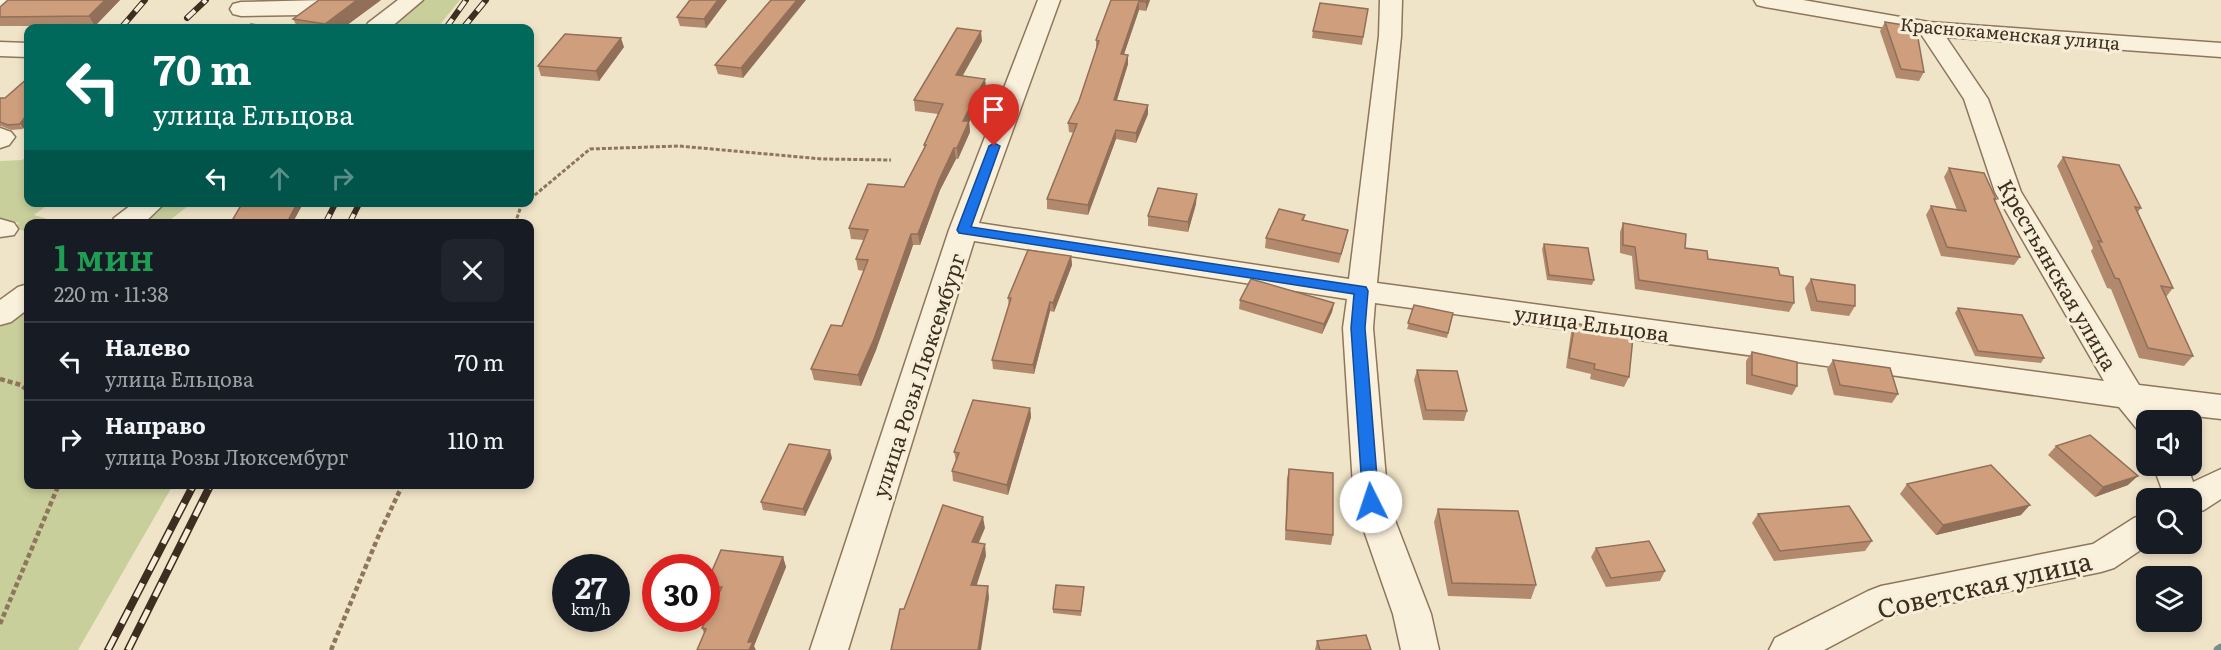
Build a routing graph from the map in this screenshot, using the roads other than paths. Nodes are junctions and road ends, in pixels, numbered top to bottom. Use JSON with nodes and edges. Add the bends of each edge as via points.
{"nodes":[{"id":1,"x":314,"y":0,"type":"edge"},
{"id":2,"x":412,"y":0,"type":"edge"},
{"id":3,"x":1049,"y":0,"type":"edge"},
{"id":4,"x":1391,"y":0,"type":"edge"},
{"id":5,"x":1765,"y":0,"type":"edge"},
{"id":6,"x":241,"y":9,"type":"dead end"},
{"id":7,"x":381,"y":24,"type":"edge"},
{"id":8,"x":1929,"y":29,"type":"junction"},
{"id":9,"x":0,"y":49,"type":"edge"},
{"id":10,"x":24,"y":50,"type":"edge"},
{"id":11,"x":2221,"y":50,"type":"edge"},
{"id":12,"x":146,"y":207,"type":"edge"},
{"id":13,"x":131,"y":219,"type":"edge"},
{"id":14,"x":963,"y":230,"type":"junction"},
{"id":15,"x":1361,"y":291,"type":"junction"},
{"id":16,"x":24,"y":297,"type":"edge"},
{"id":17,"x":1,"y":314,"type":"edge"},
{"id":18,"x":2129,"y":396,"type":"junction"},
{"id":19,"x":2221,"y":407,"type":"edge"},
{"id":20,"x":2140,"y":410,"type":"edge"},
{"id":21,"x":2221,"y":482,"type":"edge"},
{"id":22,"x":2202,"y":494,"type":"edge"},
{"id":23,"x":2136,"y":534,"type":"edge"},
{"id":24,"x":829,"y":650,"type":"edge"},
{"id":25,"x":1420,"y":650,"type":"edge"},
{"id":26,"x":1788,"y":650,"type":"edge"}],
"edges":[{"from":1,"to":6,"type":"street","via":[[301,9]]},
{"from":2,"to":7,"type":"street"},
{"from":3,"to":14,"type":"street","name":"улица Розы Люксембург"},
{"from":4,"to":15,"type":"street"},
{"from":5,"to":8,"type":"street","name":"Краснокаменская улица"},
{"from":8,"to":11,"type":"street","name":"Краснокаменская улица"},
{"from":8,"to":18,"type":"street","name":"Крестьянская улица","via":[[1976,99],[2007,192]]},
{"from":9,"to":10,"type":"street"},
{"from":12,"to":13,"type":"street"},
{"from":14,"to":15,"type":"street","name":"улица Ельцова"},
{"from":14,"to":24,"type":"street","name":"улица Розы Люксембург"},
{"from":15,"to":18,"type":"street","name":"улица Ельцова"},
{"from":15,"to":25,"type":"street","via":[[1358,328],[1371,502],[1412,614]]},
{"from":16,"to":17,"type":"street"},
{"from":18,"to":19,"type":"street","name":"улица Ельцова"},
{"from":18,"to":20,"type":"street","name":"Крестьянская улица"},
{"from":21,"to":22,"type":"street"},
{"from":23,"to":26,"type":"street","name":"Советская улица","via":[[2101,556],[1881,602]]}]}
